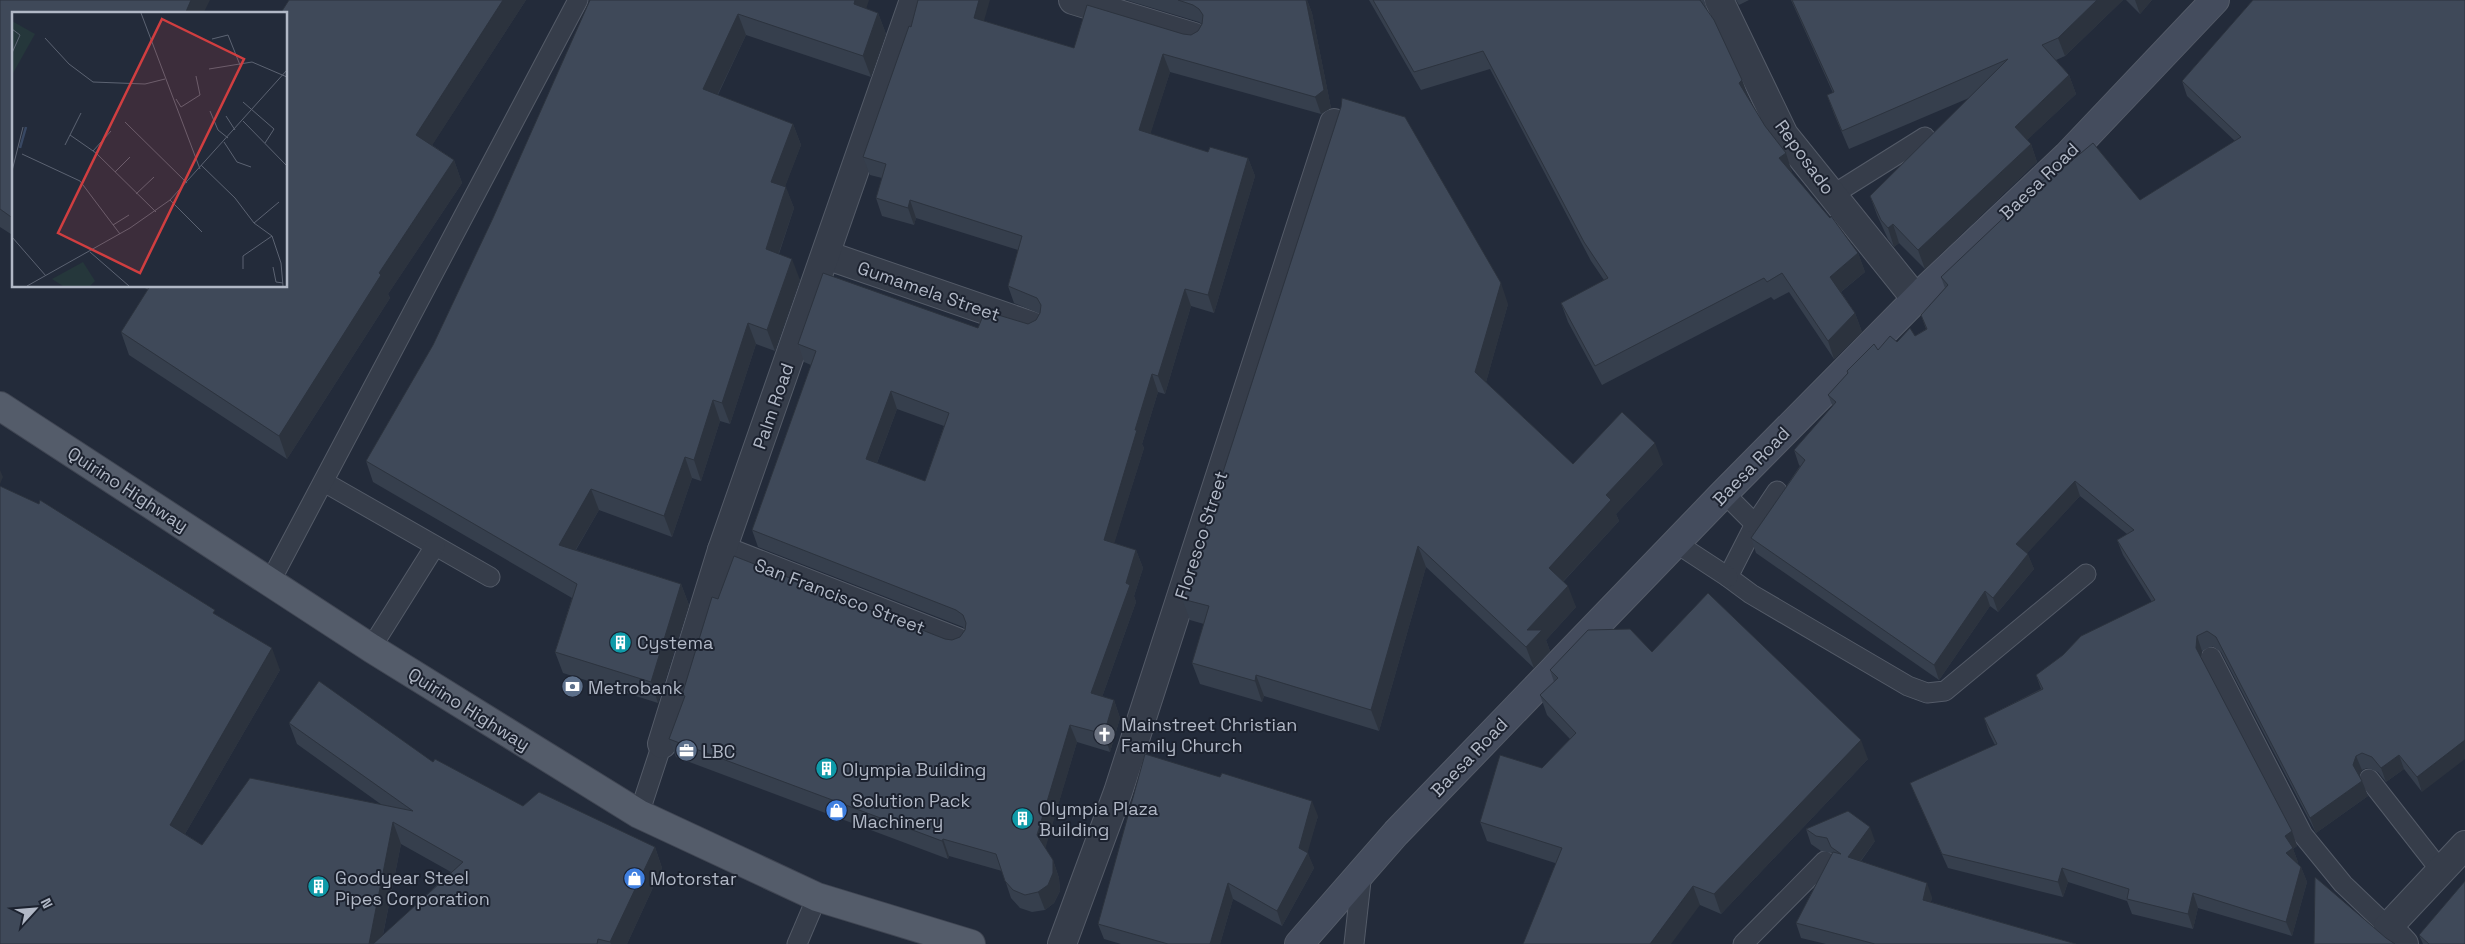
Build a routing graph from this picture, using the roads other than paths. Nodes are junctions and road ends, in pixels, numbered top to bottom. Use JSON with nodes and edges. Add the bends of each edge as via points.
{"nodes":[{"id":1,"x":578,"y":0,"type":"edge"},
{"id":2,"x":914,"y":0,"type":"edge"},
{"id":3,"x":1073,"y":0,"type":"edge"},
{"id":4,"x":1719,"y":0,"type":"edge"},
{"id":5,"x":2215,"y":0,"type":"edge"},
{"id":6,"x":1194,"y":37,"type":"edge"},
{"id":7,"x":1334,"y":123,"type":"edge"},
{"id":8,"x":1925,"y":137,"type":"dead end"},
{"id":9,"x":1842,"y":189,"type":"dead end"},
{"id":10,"x":826,"y":255,"type":"junction"},
{"id":11,"x":1916,"y":299,"type":"junction"},
{"id":12,"x":1032,"y":326,"type":"edge"},
{"id":13,"x":0,"y":406,"type":"edge"},
{"id":14,"x":324,"y":482,"type":"junction"},
{"id":15,"x":1777,"y":492,"type":"dead end"},
{"id":16,"x":1724,"y":493,"type":"junction"},
{"id":17,"x":1756,"y":524,"type":"junction"},
{"id":18,"x":1676,"y":543,"type":"junction"},
{"id":19,"x":435,"y":546,"type":"junction"},
{"id":20,"x":722,"y":550,"type":"junction"},
{"id":21,"x":2086,"y":574,"type":"dead end"},
{"id":22,"x":490,"y":577,"type":"dead end"},
{"id":23,"x":1728,"y":577,"type":"junction"},
{"id":24,"x":270,"y":582,"type":"junction"},
{"id":25,"x":957,"y":642,"type":"edge"},
{"id":26,"x":371,"y":648,"type":"junction"},
{"id":27,"x":2211,"y":657,"type":"dead end"},
{"id":28,"x":662,"y":744,"type":"joint"},
{"id":29,"x":2370,"y":779,"type":"dead end"},
{"id":30,"x":639,"y":814,"type":"junction"},
{"id":31,"x":2465,"y":844,"type":"edge"},
{"id":32,"x":1825,"y":862,"type":"edge"},
{"id":33,"x":2441,"y":871,"type":"junction"},
{"id":34,"x":1362,"y":872,"type":"junction"},
{"id":35,"x":818,"y":897,"type":"junction"},
{"id":36,"x":2396,"y":936,"type":"edge"},
{"id":37,"x":797,"y":944,"type":"edge"},
{"id":38,"x":971,"y":944,"type":"edge"},
{"id":39,"x":1062,"y":944,"type":"edge"},
{"id":40,"x":1299,"y":944,"type":"edge"},
{"id":41,"x":1354,"y":944,"type":"edge"},
{"id":42,"x":1743,"y":944,"type":"edge"}],
"edges":[{"from":1,"to":14,"type":"lane"},
{"from":2,"to":10,"type":"street","name":"Palm Road"},
{"from":3,"to":6,"type":"street"},
{"from":4,"to":11,"type":"street","name":"Reposado","via":[[1784,135]]},
{"from":5,"to":11,"type":"main road","name":"Baesa Road","via":[[2067,156]]},
{"from":7,"to":39,"type":"street","name":"Floresco Street","via":[[1118,792]]},
{"from":8,"to":9,"type":"lane"},
{"from":10,"to":12,"type":"street","name":"Gumamela Street"},
{"from":10,"to":20,"type":"street","name":"Palm Road"},
{"from":11,"to":16,"type":"main road","name":"Baesa Road"},
{"from":13,"to":24,"type":"main road","name":"Quirino Highway"},
{"from":14,"to":19,"type":"lane"},
{"from":14,"to":24,"type":"lane"},
{"from":15,"to":17,"type":"lane"},
{"from":16,"to":17,"type":"lane"},
{"from":16,"to":18,"type":"main road","name":"Baesa Road"},
{"from":17,"to":23,"type":"lane"},
{"from":18,"to":23,"type":"lane"},
{"from":18,"to":34,"type":"main road","name":"Baesa Road"},
{"from":19,"to":22,"type":"lane"},
{"from":19,"to":26,"type":"lane"},
{"from":20,"to":25,"type":"street","name":"San Francisco Street"},
{"from":20,"to":28,"type":"street","name":"Palm Road"},
{"from":21,"to":23,"type":"lane","via":[[1944,692],[1927,693],[1908,686],[1776,609]]},
{"from":24,"to":26,"type":"main road","name":"Quirino Highway"},
{"from":26,"to":30,"type":"main road","name":"Quirino Highway"},
{"from":27,"to":36,"type":"lane","via":[[2303,835],[2343,884]]},
{"from":28,"to":30,"type":"lane","name":"Palm Road"},
{"from":29,"to":33,"type":"lane"},
{"from":30,"to":35,"type":"main road","name":"Quirino Highway"},
{"from":31,"to":33,"type":"street"},
{"from":32,"to":42,"type":"lane"},
{"from":33,"to":36,"type":"street"},
{"from":34,"to":40,"type":"main road","name":"Baesa Road"},
{"from":34,"to":41,"type":"lane"},
{"from":35,"to":37,"type":"lane"},
{"from":35,"to":38,"type":"main road","name":"Quirino Highway"}]}
